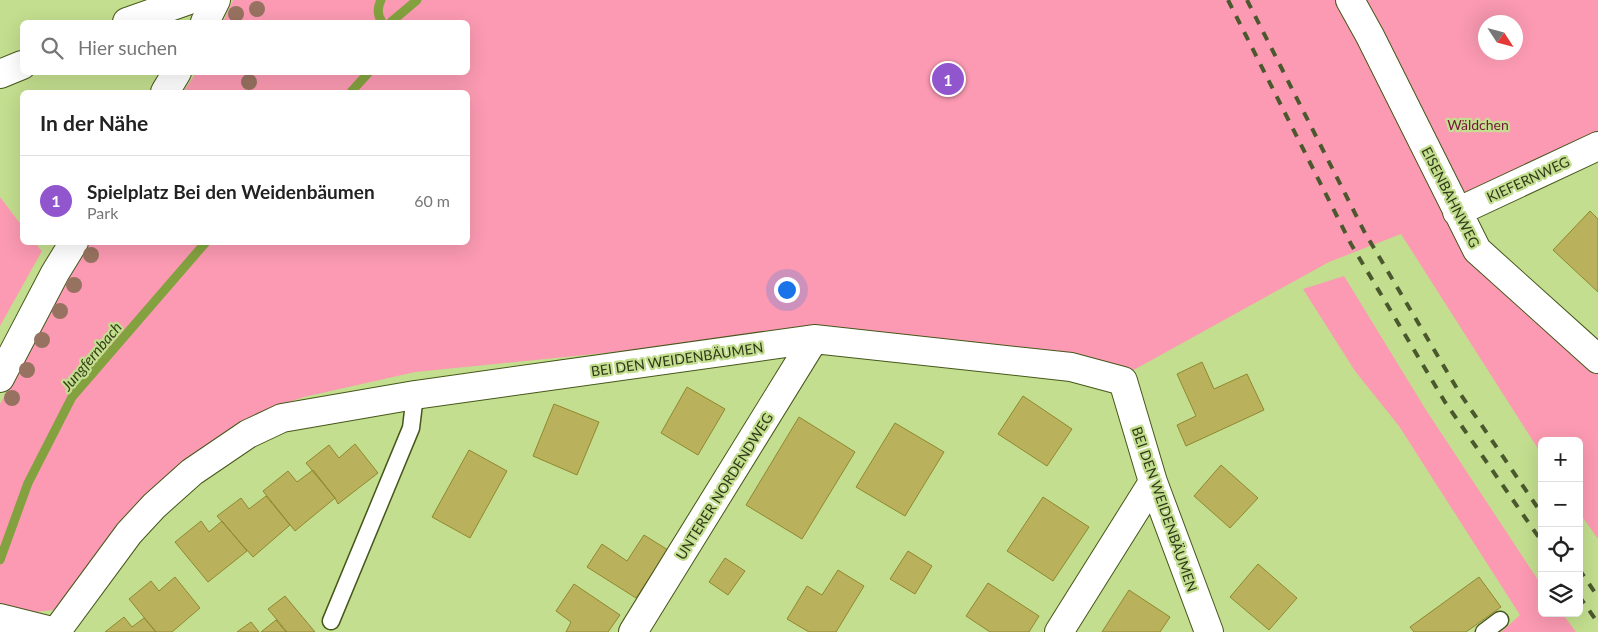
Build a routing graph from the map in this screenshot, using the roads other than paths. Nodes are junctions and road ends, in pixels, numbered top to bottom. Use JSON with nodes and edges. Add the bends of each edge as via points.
{"nodes":[{"id":1,"x":1350,"y":0,"type":"edge"},
{"id":2,"x":203,"y":5,"type":"edge"},
{"id":3,"x":136,"y":20,"type":"edge"},
{"id":4,"x":20,"y":66,"type":"edge"},
{"id":5,"x":0,"y":74,"type":"edge"},
{"id":6,"x":1598,"y":146,"type":"edge"},
{"id":7,"x":1457,"y":212,"type":"junction"},
{"id":8,"x":72,"y":245,"type":"edge"},
{"id":9,"x":814,"y":339,"type":"junction"},
{"id":10,"x":1598,"y":359,"type":"edge"},
{"id":11,"x":0,"y":378,"type":"edge"},
{"id":12,"x":415,"y":395,"type":"junction"},
{"id":13,"x":1153,"y":482,"type":"junction"},
{"id":14,"x":0,"y":618,"type":"edge"},
{"id":15,"x":1500,"y":620,"type":"dead end"},
{"id":16,"x":331,"y":621,"type":"dead end"},
{"id":17,"x":634,"y":632,"type":"edge"},
{"id":18,"x":1059,"y":632,"type":"edge"},
{"id":19,"x":1209,"y":632,"type":"edge"},
{"id":20,"x":1484,"y":632,"type":"edge"}],
"edges":[{"from":1,"to":7,"type":"street","name":"EISENBAHNWEG"},
{"from":2,"to":3,"type":"street"},
{"from":4,"to":5,"type":"street"},
{"from":6,"to":7,"type":"street","name":"KIEFERNWEG"},
{"from":7,"to":10,"type":"street","name":"EISENBAHNWEG","via":[[1477,250]]},
{"from":8,"to":11,"type":"street"},
{"from":9,"to":12,"type":"street","name":"BEI DEN WEIDENBÄUMEN"},
{"from":9,"to":13,"type":"street","name":"BEI DEN WEIDENBÄUMEN","via":[[1071,367],[1123,381]]},
{"from":9,"to":17,"type":"street","name":"UNTERER NORDENDWEG"},
{"from":12,"to":14,"type":"street","name":"BEI DEN WEIDENBÄUMEN","via":[[282,418],[248,434],[192,472],[154,506],[129,533],[56,632]]},
{"from":12,"to":16,"type":"lane","via":[[411,428]]},
{"from":13,"to":18,"type":"street"},
{"from":13,"to":19,"type":"street","name":"BEI DEN WEIDENBÄUMEN"},
{"from":15,"to":20,"type":"lane"}]}
